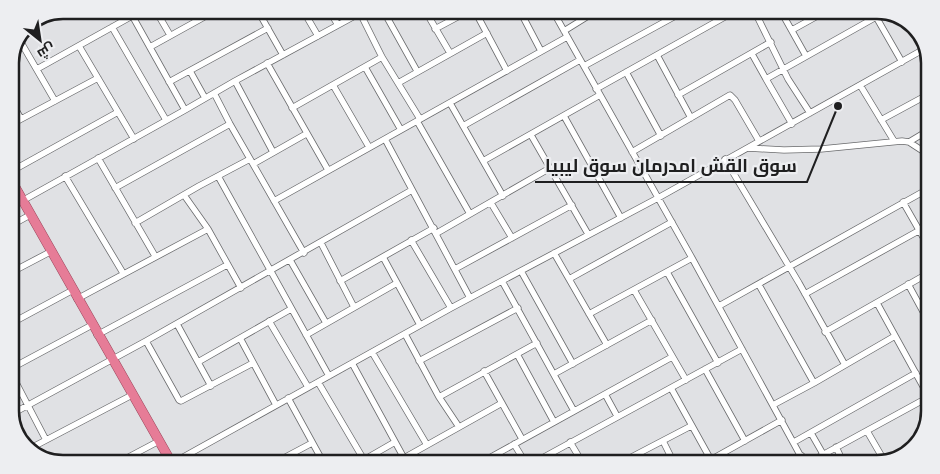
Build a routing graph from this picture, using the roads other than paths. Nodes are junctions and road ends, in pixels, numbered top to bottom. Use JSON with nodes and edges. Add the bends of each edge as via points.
{"nodes":[{"id":1,"x":123,"y":19,"type":"edge"},
{"id":2,"x":134,"y":19,"type":"edge"},
{"id":3,"x":161,"y":19,"type":"edge"},
{"id":4,"x":200,"y":19,"type":"edge"},
{"id":5,"x":263,"y":19,"type":"edge"},
{"id":6,"x":308,"y":19,"type":"edge"},
{"id":7,"x":334,"y":19,"type":"edge"},
{"id":8,"x":349,"y":19,"type":"edge"},
{"id":9,"x":364,"y":19,"type":"edge"},
{"id":10,"x":388,"y":19,"type":"edge"},
{"id":11,"x":430,"y":19,"type":"edge"},
{"id":12,"x":453,"y":19,"type":"edge"},
{"id":13,"x":479,"y":19,"type":"edge"},
{"id":14,"x":524,"y":19,"type":"edge"},
{"id":15,"x":557,"y":19,"type":"edge"},
{"id":16,"x":585,"y":19,"type":"edge"},
{"id":17,"x":669,"y":19,"type":"edge"},
{"id":18,"x":715,"y":19,"type":"edge"},
{"id":19,"x":759,"y":19,"type":"edge"},
{"id":20,"x":786,"y":19,"type":"edge"},
{"id":21,"x":812,"y":19,"type":"edge"},
{"id":22,"x":870,"y":19,"type":"edge"},
{"id":23,"x":877,"y":19,"type":"edge"},
{"id":24,"x":338,"y":25,"type":"junction"},
{"id":25,"x":112,"y":28,"type":"junction"},
{"id":26,"x":268,"y":28,"type":"junction"},
{"id":27,"x":435,"y":29,"type":"junction"},
{"id":28,"x":792,"y":30,"type":"junction"},
{"id":29,"x":487,"y":33,"type":"junction"},
{"id":30,"x":566,"y":34,"type":"junction"},
{"id":31,"x":170,"y":35,"type":"junction"},
{"id":32,"x":318,"y":36,"type":"junction"},
{"id":33,"x":771,"y":42,"type":"junction"},
{"id":34,"x":22,"y":45,"type":"edge"},
{"id":35,"x":79,"y":46,"type":"junction"},
{"id":36,"x":150,"y":47,"type":"junction"},
{"id":37,"x":541,"y":51,"type":"junction"},
{"id":38,"x":920,"y":52,"type":"edge"},
{"id":39,"x":450,"y":53,"type":"junction"},
{"id":40,"x":752,"y":54,"type":"junction"},
{"id":41,"x":283,"y":55,"type":"junction"},
{"id":42,"x":657,"y":56,"type":"junction"},
{"id":43,"x":806,"y":56,"type":"junction"},
{"id":44,"x":382,"y":57,"type":"junction"},
{"id":45,"x":902,"y":62,"type":"junction"},
{"id":46,"x":267,"y":63,"type":"junction"},
{"id":47,"x":582,"y":63,"type":"junction"},
{"id":48,"x":365,"y":67,"type":"junction"},
{"id":49,"x":37,"y":70,"type":"junction"},
{"id":50,"x":783,"y":70,"type":"junction"},
{"id":51,"x":190,"y":71,"type":"junction"},
{"id":52,"x":417,"y":71,"type":"junction"},
{"id":53,"x":507,"y":71,"type":"junction"},
{"id":54,"x":626,"y":72,"type":"junction"},
{"id":55,"x":98,"y":78,"type":"junction"},
{"id":56,"x":766,"y":79,"type":"junction"},
{"id":57,"x":235,"y":81,"type":"junction"},
{"id":58,"x":169,"y":82,"type":"junction"},
{"id":59,"x":398,"y":83,"type":"junction"},
{"id":60,"x":333,"y":85,"type":"junction"},
{"id":61,"x":860,"y":85,"type":"junction"},
{"id":62,"x":598,"y":92,"type":"junction"},
{"id":63,"x":214,"y":93,"type":"junction"},
{"id":64,"x":678,"y":94,"type":"junction"},
{"id":65,"x":205,"y":98,"type":"junction"},
{"id":66,"x":921,"y":98,"type":"edge"},
{"id":67,"x":55,"y":100,"type":"junction"},
{"id":68,"x":450,"y":103,"type":"junction"},
{"id":69,"x":292,"y":108,"type":"junction"},
{"id":70,"x":185,"y":110,"type":"junction"},
{"id":71,"x":118,"y":112,"type":"junction"},
{"id":72,"x":810,"y":114,"type":"junction"},
{"id":73,"x":19,"y":115,"type":"edge"},
{"id":74,"x":564,"y":116,"type":"junction"},
{"id":75,"x":691,"y":118,"type":"junction"},
{"id":76,"x":21,"y":119,"type":"joint"},
{"id":77,"x":166,"y":120,"type":"junction"},
{"id":78,"x":418,"y":120,"type":"junction"},
{"id":79,"x":881,"y":120,"type":"junction"},
{"id":80,"x":230,"y":124,"type":"junction"},
{"id":81,"x":792,"y":124,"type":"junction"},
{"id":82,"x":463,"y":126,"type":"junction"},
{"id":83,"x":400,"y":130,"type":"junction"},
{"id":84,"x":306,"y":134,"type":"junction"},
{"id":85,"x":531,"y":135,"type":"junction"},
{"id":86,"x":921,"y":135,"type":"edge"},
{"id":87,"x":662,"y":136,"type":"junction"},
{"id":88,"x":134,"y":138,"type":"junction"},
{"id":89,"x":385,"y":139,"type":"junction"},
{"id":90,"x":759,"y":141,"type":"junction"},
{"id":91,"x":894,"y":141,"type":"junction"},
{"id":92,"x":909,"y":142,"type":"junction"},
{"id":93,"x":369,"y":147,"type":"junction"},
{"id":94,"x":746,"y":148,"type":"junction"},
{"id":95,"x":921,"y":150,"type":"edge"},
{"id":96,"x":273,"y":152,"type":"junction"},
{"id":97,"x":632,"y":152,"type":"junction"},
{"id":98,"x":98,"y":158,"type":"junction"},
{"id":99,"x":725,"y":159,"type":"junction"},
{"id":100,"x":483,"y":161,"type":"junction"},
{"id":101,"x":251,"y":162,"type":"junction"},
{"id":102,"x":550,"y":168,"type":"junction"},
{"id":103,"x":328,"y":170,"type":"junction"},
{"id":104,"x":19,"y":172,"type":"edge"},
{"id":105,"x":65,"y":176,"type":"junction"},
{"id":106,"x":218,"y":176,"type":"junction"},
{"id":107,"x":116,"y":188,"type":"junction"},
{"id":108,"x":412,"y":190,"type":"junction"},
{"id":109,"x":921,"y":193,"type":"edge"},
{"id":110,"x":19,"y":195,"type":"edge"},
{"id":111,"x":184,"y":195,"type":"junction"},
{"id":112,"x":503,"y":196,"type":"junction"},
{"id":113,"x":658,"y":198,"type":"junction"},
{"id":114,"x":22,"y":201,"type":"junction"},
{"id":115,"x":274,"y":201,"type":"junction"},
{"id":116,"x":903,"y":202,"type":"junction"},
{"id":117,"x":492,"y":203,"type":"junction"},
{"id":118,"x":572,"y":205,"type":"junction"},
{"id":119,"x":470,"y":214,"type":"junction"},
{"id":120,"x":30,"y":215,"type":"junction"},
{"id":121,"x":621,"y":218,"type":"junction"},
{"id":122,"x":19,"y":221,"type":"edge"},
{"id":123,"x":672,"y":222,"type":"junction"},
{"id":124,"x":135,"y":223,"type":"junction"},
{"id":125,"x":208,"y":229,"type":"junction"},
{"id":126,"x":435,"y":230,"type":"junction"},
{"id":127,"x":920,"y":230,"type":"joint"},
{"id":128,"x":588,"y":234,"type":"junction"},
{"id":129,"x":512,"y":238,"type":"junction"},
{"id":130,"x":411,"y":240,"type":"junction"},
{"id":131,"x":321,"y":243,"type":"junction"},
{"id":132,"x":50,"y":252,"type":"junction"},
{"id":133,"x":304,"y":253,"type":"junction"},
{"id":134,"x":554,"y":253,"type":"junction"},
{"id":135,"x":155,"y":256,"type":"junction"},
{"id":136,"x":383,"y":257,"type":"junction"},
{"id":137,"x":692,"y":258,"type":"junction"},
{"id":138,"x":290,"y":260,"type":"junction"},
{"id":139,"x":227,"y":265,"type":"junction"},
{"id":140,"x":789,"y":267,"type":"junction"},
{"id":141,"x":19,"y":269,"type":"edge"},
{"id":142,"x":455,"y":269,"type":"junction"},
{"id":143,"x":271,"y":271,"type":"junction"},
{"id":144,"x":521,"y":271,"type":"junction"},
{"id":145,"x":666,"y":272,"type":"junction"},
{"id":146,"x":124,"y":274,"type":"junction"},
{"id":147,"x":921,"y":277,"type":"edge"},
{"id":148,"x":569,"y":278,"type":"junction"},
{"id":149,"x":340,"y":281,"type":"junction"},
{"id":150,"x":502,"y":282,"type":"junction"},
{"id":151,"x":397,"y":283,"type":"junction"},
{"id":152,"x":908,"y":284,"type":"junction"},
{"id":153,"x":759,"y":285,"type":"junction"},
{"id":154,"x":240,"y":288,"type":"junction"},
{"id":155,"x":634,"y":290,"type":"junction"},
{"id":156,"x":75,"y":294,"type":"junction"},
{"id":157,"x":805,"y":294,"type":"junction"},
{"id":158,"x":470,"y":298,"type":"junction"},
{"id":159,"x":877,"y":303,"type":"junction"},
{"id":160,"x":719,"y":306,"type":"junction"},
{"id":161,"x":354,"y":307,"type":"junction"},
{"id":162,"x":451,"y":308,"type":"junction"},
{"id":163,"x":518,"y":308,"type":"junction"},
{"id":164,"x":921,"y":308,"type":"edge"},
{"id":165,"x":291,"y":309,"type":"junction"},
{"id":166,"x":589,"y":314,"type":"junction"},
{"id":167,"x":19,"y":320,"type":"edge"},
{"id":168,"x":652,"y":320,"type":"junction"},
{"id":169,"x":269,"y":321,"type":"junction"},
{"id":170,"x":326,"y":323,"type":"junction"},
{"id":171,"x":177,"y":324,"type":"junction"},
{"id":172,"x":92,"y":325,"type":"junction"},
{"id":173,"x":420,"y":325,"type":"junction"},
{"id":174,"x":825,"y":332,"type":"junction"},
{"id":175,"x":405,"y":334,"type":"junction"},
{"id":176,"x":97,"y":335,"type":"junction"},
{"id":177,"x":306,"y":335,"type":"junction"},
{"id":178,"x":894,"y":336,"type":"junction"},
{"id":179,"x":240,"y":338,"type":"junction"},
{"id":180,"x":146,"y":341,"type":"junction"},
{"id":181,"x":537,"y":344,"type":"junction"},
{"id":182,"x":607,"y":345,"type":"junction"},
{"id":183,"x":742,"y":350,"type":"junction"},
{"id":184,"x":372,"y":352,"type":"junction"},
{"id":185,"x":517,"y":354,"type":"junction"},
{"id":186,"x":672,"y":357,"type":"junction"},
{"id":187,"x":112,"y":359,"type":"junction"},
{"id":188,"x":419,"y":361,"type":"junction"},
{"id":189,"x":198,"y":362,"type":"junction"},
{"id":190,"x":253,"y":363,"type":"junction"},
{"id":191,"x":352,"y":363,"type":"junction"},
{"id":192,"x":718,"y":363,"type":"junction"},
{"id":193,"x":573,"y":364,"type":"junction"},
{"id":194,"x":19,"y":365,"type":"edge"},
{"id":195,"x":845,"y":365,"type":"junction"},
{"id":196,"x":705,"y":370,"type":"junction"},
{"id":197,"x":484,"y":371,"type":"junction"},
{"id":198,"x":916,"y":373,"type":"junction"},
{"id":199,"x":554,"y":374,"type":"junction"},
{"id":200,"x":329,"y":376,"type":"junction"},
{"id":201,"x":686,"y":380,"type":"junction"},
{"id":202,"x":318,"y":382,"type":"junction"},
{"id":203,"x":921,"y":382,"type":"edge"},
{"id":204,"x":814,"y":383,"type":"junction"},
{"id":205,"x":211,"y":386,"type":"junction"},
{"id":206,"x":308,"y":387,"type":"junction"},
{"id":207,"x":19,"y":388,"type":"edge"},
{"id":208,"x":671,"y":388,"type":"junction"},
{"id":209,"x":605,"y":394,"type":"junction"},
{"id":210,"x":132,"y":395,"type":"junction"},
{"id":211,"x":439,"y":397,"type":"junction"},
{"id":212,"x":288,"y":398,"type":"junction"},
{"id":213,"x":921,"y":401,"type":"edge"},
{"id":214,"x":502,"y":403,"type":"junction"},
{"id":215,"x":276,"y":405,"type":"junction"},
{"id":216,"x":773,"y":405,"type":"junction"},
{"id":217,"x":28,"y":406,"type":"junction"},
{"id":218,"x":19,"y":410,"type":"edge"},
{"id":219,"x":574,"y":411,"type":"junction"},
{"id":220,"x":617,"y":416,"type":"junction"},
{"id":221,"x":782,"y":420,"type":"junction"},
{"id":222,"x":554,"y":422,"type":"junction"},
{"id":223,"x":691,"y":426,"type":"junction"},
{"id":224,"x":459,"y":427,"type":"junction"},
{"id":225,"x":867,"y":430,"type":"junction"},
{"id":226,"x":810,"y":433,"type":"junction"},
{"id":227,"x":522,"y":439,"type":"junction"},
{"id":228,"x":46,"y":440,"type":"junction"},
{"id":229,"x":159,"y":441,"type":"junction"},
{"id":230,"x":663,"y":441,"type":"junction"},
{"id":231,"x":745,"y":441,"type":"junction"},
{"id":232,"x":395,"y":442,"type":"junction"},
{"id":233,"x":570,"y":442,"type":"junction"},
{"id":234,"x":794,"y":442,"type":"junction"},
{"id":235,"x":312,"y":443,"type":"junction"},
{"id":236,"x":514,"y":444,"type":"junction"},
{"id":237,"x":36,"y":445,"type":"edge"},
{"id":238,"x":427,"y":445,"type":"junction"},
{"id":239,"x":836,"y":447,"type":"junction"},
{"id":240,"x":823,"y":454,"type":"joint"},
{"id":241,"x":133,"y":455,"type":"edge"},
{"id":242,"x":167,"y":455,"type":"edge"},
{"id":243,"x":187,"y":455,"type":"edge"},
{"id":244,"x":289,"y":455,"type":"edge"},
{"id":245,"x":319,"y":455,"type":"edge"},
{"id":246,"x":360,"y":455,"type":"edge"},
{"id":247,"x":372,"y":455,"type":"edge"},
{"id":248,"x":402,"y":455,"type":"edge"},
{"id":249,"x":412,"y":455,"type":"edge"},
{"id":250,"x":494,"y":455,"type":"edge"},
{"id":251,"x":521,"y":455,"type":"edge"},
{"id":252,"x":547,"y":455,"type":"edge"},
{"id":253,"x":578,"y":455,"type":"edge"},
{"id":254,"x":638,"y":455,"type":"edge"},
{"id":255,"x":670,"y":455,"type":"edge"},
{"id":256,"x":705,"y":455,"type":"edge"},
{"id":257,"x":719,"y":455,"type":"edge"},
{"id":258,"x":801,"y":455,"type":"edge"},
{"id":259,"x":840,"y":455,"type":"edge"},
{"id":260,"x":881,"y":455,"type":"edge"}],
"edges":[{"from":1,"to":25,"type":"street"},
{"from":2,"to":36,"type":"street"},
{"from":3,"to":31,"type":"street"},
{"from":4,"to":31,"type":"street"},
{"from":5,"to":26,"type":"street"},
{"from":6,"to":32,"type":"street"},
{"from":7,"to":24,"type":"street"},
{"from":8,"to":24,"type":"street"},
{"from":9,"to":44,"type":"street"},
{"from":10,"to":52,"type":"street"},
{"from":11,"to":27,"type":"street"},
{"from":12,"to":27,"type":"street"},
{"from":13,"to":29,"type":"street"},
{"from":14,"to":37,"type":"street"},
{"from":15,"to":30,"type":"street"},
{"from":16,"to":30,"type":"street"},
{"from":17,"to":47,"type":"street"},
{"from":18,"to":42,"type":"street"},
{"from":19,"to":33,"type":"street"},
{"from":20,"to":28,"type":"street"},
{"from":21,"to":28,"type":"street"},
{"from":22,"to":43,"type":"street"},
{"from":23,"to":45,"type":"street"},
{"from":24,"to":32,"type":"street"},
{"from":25,"to":35,"type":"street"},
{"from":25,"to":77,"type":"street"},
{"from":26,"to":41,"type":"street"},
{"from":26,"to":51,"type":"street"},
{"from":27,"to":39,"type":"street"},
{"from":28,"to":43,"type":"street"},
{"from":29,"to":39,"type":"street"},
{"from":29,"to":53,"type":"street"},
{"from":30,"to":37,"type":"street"},
{"from":30,"to":47,"type":"street"},
{"from":31,"to":36,"type":"street"},
{"from":32,"to":41,"type":"street"},
{"from":33,"to":40,"type":"street"},
{"from":33,"to":50,"type":"street"},
{"from":34,"to":49,"type":"street"},
{"from":35,"to":49,"type":"street"},
{"from":35,"to":55,"type":"street"},
{"from":36,"to":58,"type":"street"},
{"from":37,"to":53,"type":"street"},
{"from":38,"to":45,"type":"street"},
{"from":39,"to":52,"type":"street"},
{"from":40,"to":56,"type":"street"},
{"from":40,"to":64,"type":"street"},
{"from":41,"to":46,"type":"street"},
{"from":42,"to":54,"type":"street"},
{"from":42,"to":64,"type":"street"},
{"from":43,"to":50,"type":"street"},
{"from":44,"to":48,"type":"street"},
{"from":44,"to":59,"type":"street"},
{"from":45,"to":61,"type":"street"},
{"from":46,"to":57,"type":"street"},
{"from":46,"to":69,"type":"street"},
{"from":47,"to":62,"type":"street"},
{"from":47,"to":82,"type":"street"},
{"from":48,"to":60,"type":"street"},
{"from":48,"to":83,"type":"street"},
{"from":49,"to":67,"type":"street"},
{"from":50,"to":56,"type":"street"},
{"from":50,"to":72,"type":"street"},
{"from":51,"to":58,"type":"street"},
{"from":51,"to":65,"type":"street"},
{"from":52,"to":59,"type":"street"},
{"from":53,"to":68,"type":"street"},
{"from":54,"to":62,"type":"street"},
{"from":54,"to":87,"type":"street"},
{"from":55,"to":67,"type":"street"},
{"from":55,"to":71,"type":"street"},
{"from":56,"to":81,"type":"street"},
{"from":57,"to":63,"type":"street"},
{"from":57,"to":96,"type":"street"},
{"from":58,"to":70,"type":"street"},
{"from":59,"to":78,"type":"street"},
{"from":60,"to":69,"type":"street"},
{"from":60,"to":93,"type":"street"},
{"from":61,"to":72,"type":"street"},
{"from":61,"to":79,"type":"street"},
{"from":62,"to":74,"type":"street"},
{"from":62,"to":97,"type":"street"},
{"from":63,"to":65,"type":"street"},
{"from":63,"to":80,"type":"street"},
{"from":64,"to":75,"type":"street"},
{"from":65,"to":70,"type":"street"},
{"from":66,"to":79,"type":"street"},
{"from":67,"to":76,"type":"street"},
{"from":68,"to":78,"type":"street"},
{"from":68,"to":82,"type":"street"},
{"from":69,"to":84,"type":"street"},
{"from":70,"to":77,"type":"street"},
{"from":71,"to":88,"type":"street"},
{"from":71,"to":104,"type":"street"},
{"from":72,"to":81,"type":"street"},
{"from":73,"to":76,"type":"street"},
{"from":74,"to":85,"type":"street"},
{"from":74,"to":121,"type":"street"},
{"from":75,"to":87,"type":"street"},
{"from":75,"to":90,"type":"street","via":[[731,96]]},
{"from":77,"to":88,"type":"street"},
{"from":78,"to":83,"type":"street"},
{"from":78,"to":119,"type":"street"},
{"from":79,"to":91,"type":"street"},
{"from":80,"to":101,"type":"street"},
{"from":80,"to":107,"type":"street"},
{"from":81,"to":90,"type":"street"},
{"from":82,"to":100,"type":"street"},
{"from":83,"to":89,"type":"street"},
{"from":84,"to":96,"type":"street"},
{"from":84,"to":103,"type":"street"},
{"from":85,"to":100,"type":"street"},
{"from":85,"to":102,"type":"street"},
{"from":86,"to":92,"type":"street"},
{"from":87,"to":97,"type":"street"},
{"from":88,"to":98,"type":"street"},
{"from":89,"to":93,"type":"street"},
{"from":89,"to":108,"type":"street"},
{"from":90,"to":94,"type":"street"},
{"from":91,"to":92,"type":"street"},
{"from":91,"to":94,"type":"street","via":[[821,149]]},
{"from":92,"to":95,"type":"street"},
{"from":93,"to":103,"type":"street"},
{"from":94,"to":99,"type":"street"},
{"from":96,"to":101,"type":"street"},
{"from":97,"to":113,"type":"street"},
{"from":98,"to":105,"type":"street"},
{"from":98,"to":107,"type":"street"},
{"from":99,"to":113,"type":"street"},
{"from":99,"to":140,"type":"street"},
{"from":100,"to":112,"type":"street"},
{"from":101,"to":106,"type":"street"},
{"from":101,"to":115,"type":"street"},
{"from":102,"to":112,"type":"street"},
{"from":102,"to":118,"type":"street"},
{"from":103,"to":115,"type":"street"},
{"from":105,"to":114,"type":"street"},
{"from":105,"to":146,"type":"street"},
{"from":106,"to":111,"type":"street"},
{"from":106,"to":143,"type":"street"},
{"from":107,"to":124,"type":"street"},
{"from":108,"to":126,"type":"street"},
{"from":108,"to":131,"type":"street"},
{"from":109,"to":116,"type":"street"},
{"from":110,"to":114,"type":"highway"},
{"from":111,"to":124,"type":"street"},
{"from":111,"to":125,"type":"street"},
{"from":112,"to":117,"type":"street"},
{"from":113,"to":121,"type":"street"},
{"from":113,"to":123,"type":"street"},
{"from":114,"to":120,"type":"highway"},
{"from":115,"to":133,"type":"street"},
{"from":116,"to":127,"type":"street"},
{"from":116,"to":140,"type":"street"},
{"from":117,"to":119,"type":"street"},
{"from":117,"to":129,"type":"street"},
{"from":118,"to":128,"type":"street"},
{"from":118,"to":129,"type":"street"},
{"from":119,"to":126,"type":"street"},
{"from":120,"to":122,"type":"street"},
{"from":120,"to":132,"type":"highway"},
{"from":121,"to":128,"type":"street"},
{"from":123,"to":137,"type":"street"},
{"from":123,"to":148,"type":"street"},
{"from":124,"to":135,"type":"street"},
{"from":125,"to":135,"type":"street"},
{"from":125,"to":139,"type":"street"},
{"from":126,"to":130,"type":"street"},
{"from":126,"to":142,"type":"street"},
{"from":127,"to":157,"type":"street"},
{"from":128,"to":134,"type":"street"},
{"from":129,"to":142,"type":"street"},
{"from":130,"to":136,"type":"street"},
{"from":130,"to":162,"type":"street"},
{"from":131,"to":133,"type":"street"},
{"from":131,"to":149,"type":"street"},
{"from":132,"to":141,"type":"street"},
{"from":132,"to":156,"type":"highway"},
{"from":133,"to":138,"type":"street"},
{"from":134,"to":144,"type":"street"},
{"from":134,"to":148,"type":"street"},
{"from":135,"to":146,"type":"street"},
{"from":136,"to":149,"type":"street"},
{"from":136,"to":151,"type":"street"},
{"from":137,"to":145,"type":"street"},
{"from":137,"to":160,"type":"street"},
{"from":138,"to":143,"type":"street"},
{"from":138,"to":170,"type":"street"},
{"from":139,"to":154,"type":"street"},
{"from":139,"to":176,"type":"street"},
{"from":140,"to":153,"type":"street"},
{"from":140,"to":157,"type":"street"},
{"from":142,"to":158,"type":"street"},
{"from":143,"to":154,"type":"street"},
{"from":143,"to":165,"type":"street"},
{"from":144,"to":150,"type":"street"},
{"from":144,"to":193,"type":"street"},
{"from":145,"to":155,"type":"street"},
{"from":145,"to":192,"type":"street"},
{"from":146,"to":156,"type":"street"},
{"from":147,"to":152,"type":"street"},
{"from":148,"to":166,"type":"street"},
{"from":149,"to":161,"type":"street"},
{"from":150,"to":158,"type":"street"},
{"from":150,"to":163,"type":"street"},
{"from":151,"to":161,"type":"street"},
{"from":151,"to":173,"type":"street"},
{"from":152,"to":159,"type":"street"},
{"from":152,"to":164,"type":"street"},
{"from":153,"to":160,"type":"street"},
{"from":153,"to":204,"type":"street"},
{"from":154,"to":171,"type":"street"},
{"from":155,"to":166,"type":"street"},
{"from":155,"to":168,"type":"street"},
{"from":156,"to":167,"type":"street"},
{"from":156,"to":172,"type":"highway"},
{"from":157,"to":174,"type":"street"},
{"from":158,"to":162,"type":"street"},
{"from":159,"to":174,"type":"street"},
{"from":159,"to":178,"type":"street"},
{"from":160,"to":183,"type":"street"},
{"from":161,"to":170,"type":"street"},
{"from":162,"to":173,"type":"street"},
{"from":163,"to":181,"type":"street"},
{"from":163,"to":188,"type":"street"},
{"from":165,"to":169,"type":"street"},
{"from":165,"to":177,"type":"street"},
{"from":166,"to":182,"type":"street"},
{"from":168,"to":182,"type":"street"},
{"from":168,"to":186,"type":"street"},
{"from":169,"to":179,"type":"street"},
{"from":169,"to":206,"type":"street"},
{"from":170,"to":177,"type":"street"},
{"from":171,"to":180,"type":"street"},
{"from":171,"to":189,"type":"street"},
{"from":172,"to":176,"type":"highway"},
{"from":172,"to":194,"type":"street"},
{"from":173,"to":175,"type":"street"},
{"from":174,"to":195,"type":"street"},
{"from":175,"to":184,"type":"street"},
{"from":175,"to":188,"type":"street"},
{"from":176,"to":187,"type":"highway"},
{"from":177,"to":200,"type":"street"},
{"from":178,"to":195,"type":"street"},
{"from":178,"to":198,"type":"street"},
{"from":179,"to":189,"type":"street"},
{"from":179,"to":190,"type":"street"},
{"from":180,"to":187,"type":"street"},
{"from":180,"to":205,"type":"street","via":[[179,400],[185,401]]},
{"from":181,"to":185,"type":"street"},
{"from":181,"to":199,"type":"street"},
{"from":182,"to":193,"type":"street"},
{"from":183,"to":192,"type":"street"},
{"from":183,"to":216,"type":"street"},
{"from":184,"to":191,"type":"street"},
{"from":184,"to":238,"type":"street"},
{"from":185,"to":197,"type":"street"},
{"from":185,"to":222,"type":"street"},
{"from":186,"to":201,"type":"street"},
{"from":186,"to":209,"type":"street"},
{"from":187,"to":210,"type":"highway"},
{"from":187,"to":217,"type":"street"},
{"from":188,"to":211,"type":"street"},
{"from":189,"to":205,"type":"street"},
{"from":190,"to":205,"type":"street"},
{"from":190,"to":215,"type":"street"},
{"from":191,"to":200,"type":"street"},
{"from":191,"to":232,"type":"street"},
{"from":192,"to":196,"type":"street"},
{"from":193,"to":199,"type":"street"},
{"from":195,"to":204,"type":"street"},
{"from":196,"to":201,"type":"street"},
{"from":196,"to":231,"type":"street"},
{"from":197,"to":211,"type":"street"},
{"from":197,"to":214,"type":"street"},
{"from":198,"to":203,"type":"street"},
{"from":198,"to":226,"type":"street"},
{"from":199,"to":219,"type":"street"},
{"from":200,"to":202,"type":"street"},
{"from":201,"to":208,"type":"street"},
{"from":202,"to":206,"type":"street"},
{"from":202,"to":246,"type":"street"},
{"from":204,"to":216,"type":"street"},
{"from":206,"to":212,"type":"street"},
{"from":207,"to":217,"type":"street"},
{"from":208,"to":220,"type":"street"},
{"from":208,"to":223,"type":"street"},
{"from":209,"to":219,"type":"street"},
{"from":209,"to":220,"type":"street"},
{"from":210,"to":228,"type":"street"},
{"from":210,"to":229,"type":"highway"},
{"from":211,"to":224,"type":"street"},
{"from":212,"to":215,"type":"street"},
{"from":212,"to":235,"type":"street"},
{"from":213,"to":225,"type":"street"},
{"from":214,"to":224,"type":"street"},
{"from":214,"to":227,"type":"street"},
{"from":215,"to":243,"type":"street"},
{"from":216,"to":221,"type":"street"},
{"from":217,"to":218,"type":"street"},
{"from":217,"to":228,"type":"street"},
{"from":219,"to":222,"type":"street"},
{"from":220,"to":233,"type":"street"},
{"from":221,"to":231,"type":"street"},
{"from":221,"to":234,"type":"street"},
{"from":222,"to":227,"type":"street"},
{"from":223,"to":230,"type":"street"},
{"from":223,"to":256,"type":"street"},
{"from":224,"to":238,"type":"street"},
{"from":225,"to":239,"type":"street"},
{"from":225,"to":260,"type":"street"},
{"from":226,"to":234,"type":"street"},
{"from":226,"to":240,"type":"street"},
{"from":227,"to":236,"type":"street"},
{"from":228,"to":237,"type":"street"},
{"from":229,"to":241,"type":"street"},
{"from":229,"to":242,"type":"highway"},
{"from":230,"to":254,"type":"street"},
{"from":230,"to":255,"type":"street"},
{"from":231,"to":257,"type":"street"},
{"from":232,"to":247,"type":"street"},
{"from":232,"to":248,"type":"street"},
{"from":233,"to":252,"type":"street"},
{"from":233,"to":253,"type":"street"},
{"from":234,"to":258,"type":"street"},
{"from":235,"to":244,"type":"street"},
{"from":235,"to":245,"type":"street"},
{"from":236,"to":250,"type":"street"},
{"from":236,"to":251,"type":"street"},
{"from":238,"to":249,"type":"street"},
{"from":239,"to":240,"type":"street"},
{"from":239,"to":259,"type":"street"}]}
